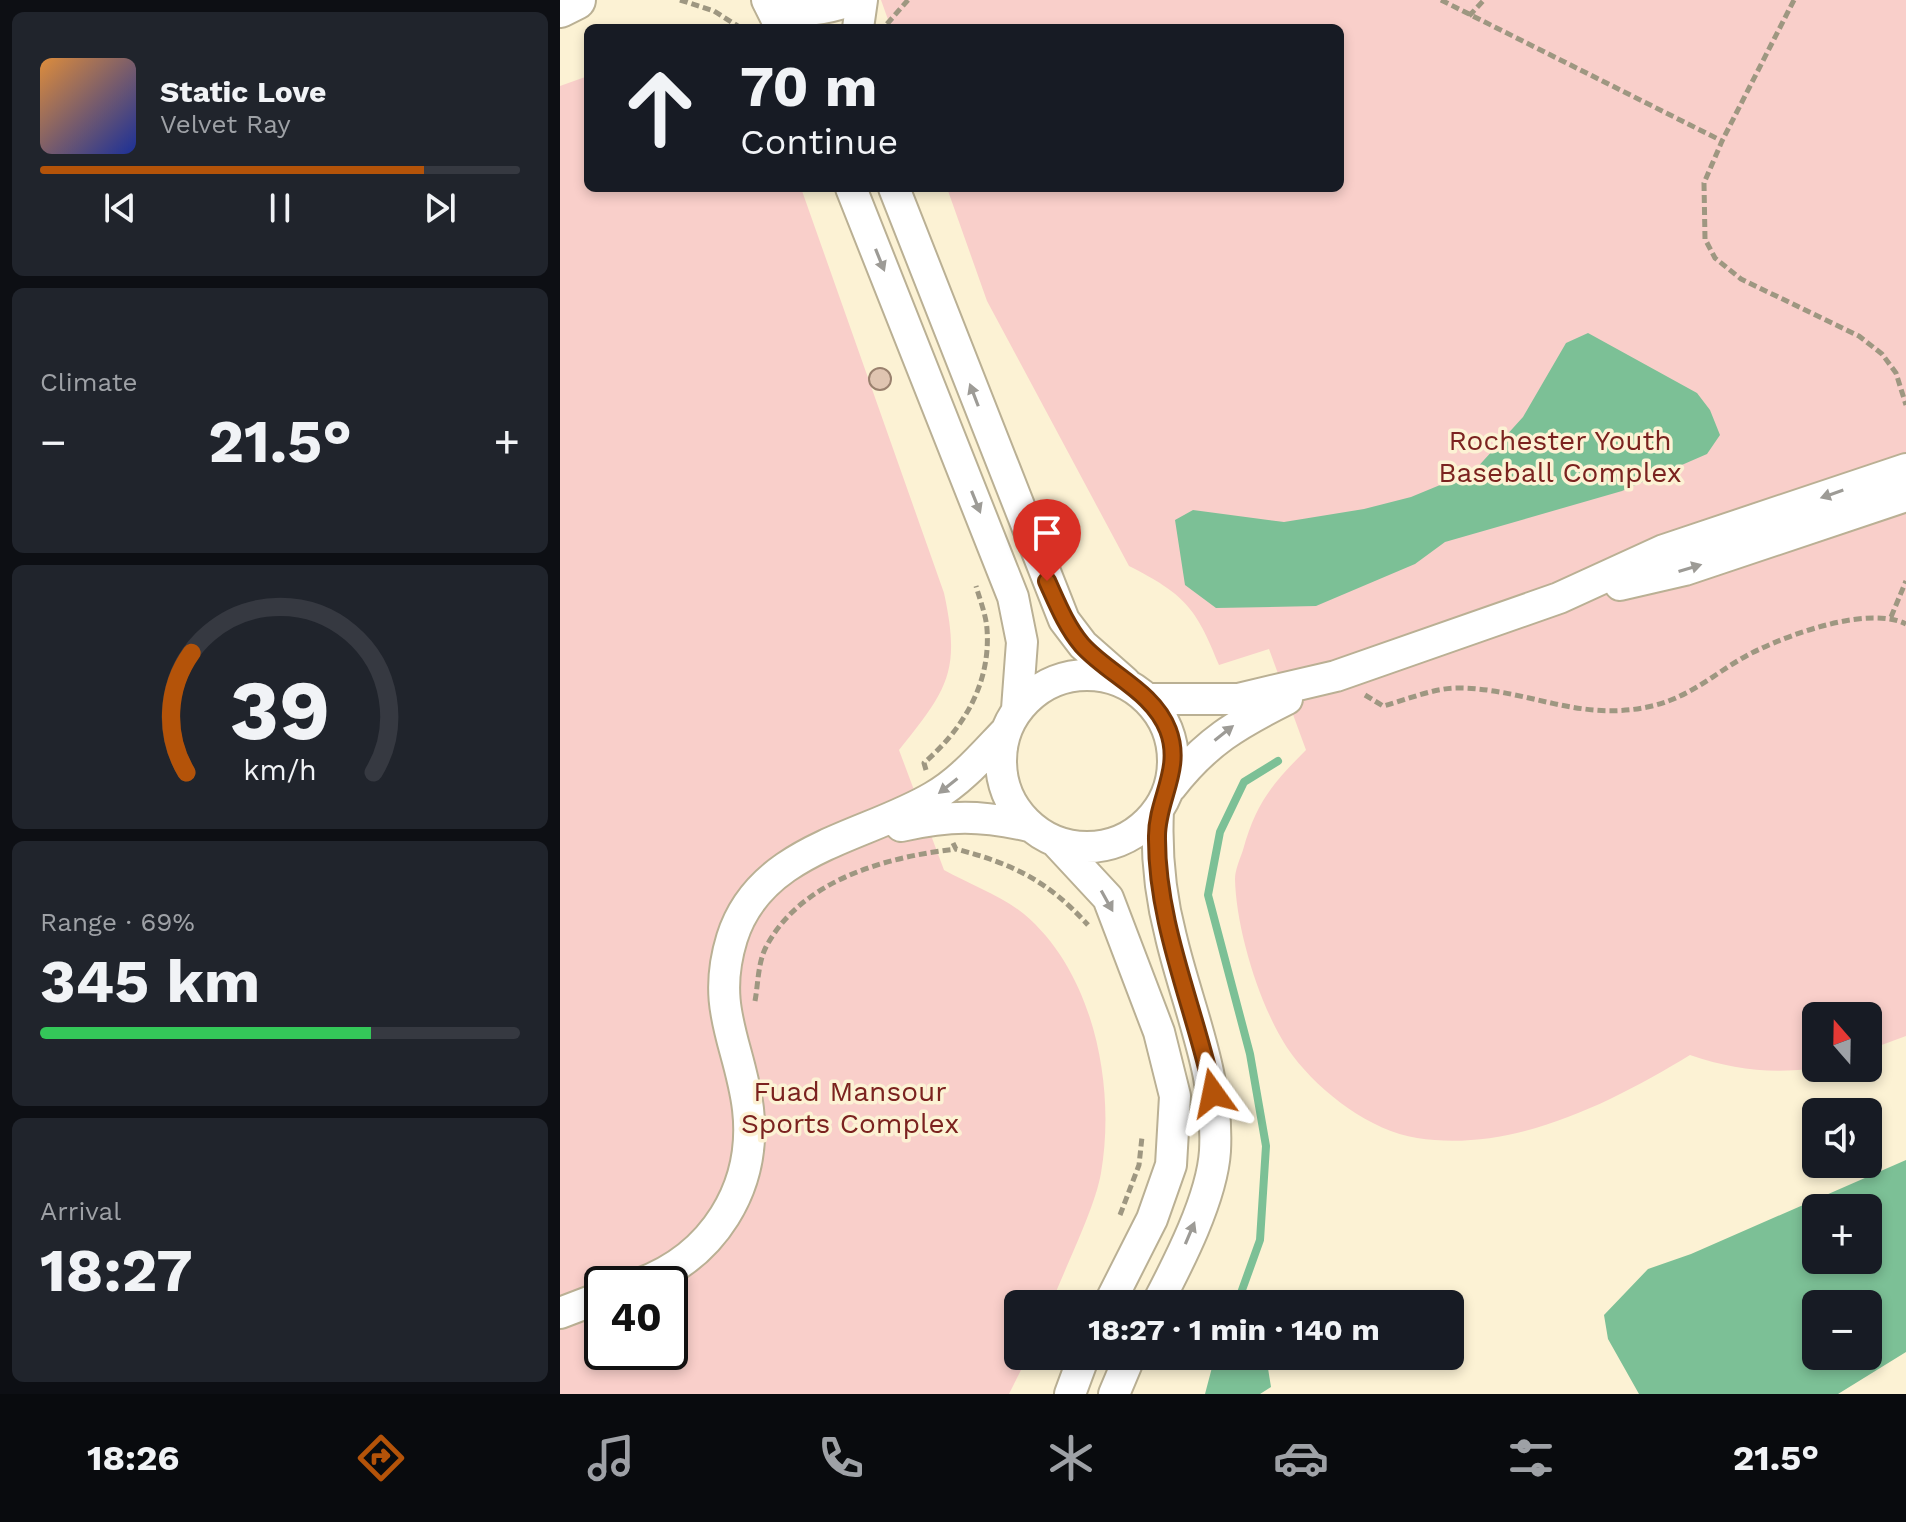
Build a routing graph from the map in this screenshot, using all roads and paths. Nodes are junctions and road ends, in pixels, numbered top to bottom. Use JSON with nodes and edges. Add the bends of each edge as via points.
{"nodes":[{"id":1,"x":576,"y":0,"type":"edge"},
{"id":2,"x":680,"y":0,"type":"edge"},
{"id":3,"x":770,"y":0,"type":"edge"},
{"id":4,"x":839,"y":0,"type":"edge"},
{"id":5,"x":862,"y":0,"type":"edge"},
{"id":6,"x":908,"y":0,"type":"edge"},
{"id":7,"x":1441,"y":0,"type":"edge"},
{"id":8,"x":1484,"y":0,"type":"edge"},
{"id":9,"x":1794,"y":0,"type":"edge"},
{"id":10,"x":560,"y":8,"type":"edge"},
{"id":11,"x":1469,"y":16,"type":"junction"},
{"id":12,"x":735,"y":24,"type":"edge"},
{"id":13,"x":779,"y":24,"type":"edge"},
{"id":14,"x":859,"y":24,"type":"edge"},
{"id":15,"x":887,"y":24,"type":"edge"},
{"id":16,"x":1722,"y":141,"type":"junction"},
{"id":17,"x":853,"y":192,"type":"edge"},
{"id":18,"x":896,"y":192,"type":"edge"},
{"id":19,"x":1906,"y":405,"type":"edge"},
{"id":20,"x":1906,"y":469,"type":"edge"},
{"id":21,"x":1906,"y":496,"type":"edge"},
{"id":22,"x":1906,"y":581,"type":"edge"},
{"id":23,"x":975,"y":583,"type":"dead end"},
{"id":24,"x":1559,"y":598,"type":"junction"},
{"id":25,"x":1891,"y":617,"type":"junction"},
{"id":26,"x":1906,"y":624,"type":"edge"},
{"id":27,"x":1336,"y":676,"type":"junction"},
{"id":28,"x":1136,"y":690,"type":"junction"},
{"id":29,"x":1011,"y":720,"type":"junction"},
{"id":30,"x":1164,"y":799,"type":"junction"},
{"id":31,"x":938,"y":807,"type":"junction"},
{"id":32,"x":1029,"y":826,"type":"junction"},
{"id":33,"x":1056,"y":842,"type":"junction"},
{"id":34,"x":956,"y":849,"type":"junction"},
{"id":35,"x":1089,"y":926,"type":"dead end"},
{"id":36,"x":753,"y":1009,"type":"dead end"},
{"id":37,"x":1144,"y":1127,"type":"dead end"},
{"id":38,"x":1118,"y":1221,"type":"dead end"},
{"id":39,"x":679,"y":1266,"type":"edge"},
{"id":40,"x":1116,"y":1290,"type":"edge"},
{"id":41,"x":1163,"y":1290,"type":"edge"},
{"id":42,"x":584,"y":1304,"type":"edge"},
{"id":43,"x":560,"y":1313,"type":"edge"},
{"id":44,"x":1079,"y":1370,"type":"edge"},
{"id":45,"x":1124,"y":1370,"type":"edge"},
{"id":46,"x":1070,"y":1394,"type":"edge"},
{"id":47,"x":1114,"y":1394,"type":"edge"}],
"edges":[{"from":1,"to":10,"type":"main road"},
{"from":2,"to":12,"type":"path"},
{"from":3,"to":4,"type":"main road","via":[[804,6]]},
{"from":3,"to":13,"type":"street"},
{"from":5,"to":14,"type":"street"},
{"from":6,"to":15,"type":"path"},
{"from":7,"to":11,"type":"path"},
{"from":8,"to":11,"type":"path"},
{"from":9,"to":16,"type":"path"},
{"from":11,"to":16,"type":"path"},
{"from":16,"to":19,"type":"path","via":[[1704,183],[1705,239],[1715,258],[1741,279],[1859,336],[1896,373]]},
{"from":17,"to":29,"type":"street","one_way":true,"via":[[1013,597],[1022,642]]},
{"from":28,"to":18,"type":"street","one_way":true,"via":[[1083,645],[1064,620]]},
{"from":20,"to":24,"type":"street","one_way":true,"via":[[1664,550]]},
{"from":24,"to":21,"type":"street","one_way":true,"via":[[1685,570]]},
{"from":22,"to":25,"type":"path"},
{"from":23,"to":31,"type":"path","via":[[987,629],[983,672],[973,706],[948,742],[924,763]]},
{"from":24,"to":27,"type":"street"},
{"from":25,"to":26,"type":"path"},
{"from":25,"to":27,"type":"path","via":[[1824,625],[1758,649],[1688,695],[1611,712],[1455,687],[1383,706]]},
{"from":27,"to":28,"type":"street","via":[[1238,699]]},
{"from":30,"to":27,"type":"street","one_way":true,"via":[[1193,759],[1232,726]]},
{"from":28,"to":29,"type":"street","via":[[1095,674],[1066,677],[1040,688]]},
{"from":28,"to":30,"type":"street","via":[[1167,727],[1172,744]]},
{"from":29,"to":31,"type":"street","one_way":true},
{"from":29,"to":32,"type":"street","via":[[1000,766],[1002,781],[1015,811]]},
{"from":30,"to":33,"type":"street","via":[[1137,832],[1120,841],[1089,848]]},
{"from":41,"to":30,"type":"street","one_way":true,"via":[[1200,1210],[1215,1153],[1213,1093],[1160,882]]},
{"from":31,"to":32,"type":"street"},
{"from":31,"to":34,"type":"path"},
{"from":31,"to":39,"type":"street","via":[[829,841],[784,867],[752,901],[733,935],[723,974],[724,1013],[748,1108],[749,1147],[739,1190],[720,1226]]},
{"from":32,"to":33,"type":"street"},
{"from":33,"to":40,"type":"street","one_way":true,"via":[[1108,898],[1159,1032],[1175,1096],[1171,1165],[1152,1219]]},
{"from":34,"to":35,"type":"path","via":[[1005,862],[1034,877]]},
{"from":34,"to":36,"type":"path","via":[[871,866],[798,904],[765,948]]},
{"from":37,"to":38,"type":"path","via":[[1139,1165]]},
{"from":42,"to":43,"type":"street"},
{"from":44,"to":46,"type":"street"},
{"from":45,"to":47,"type":"street"}]}
